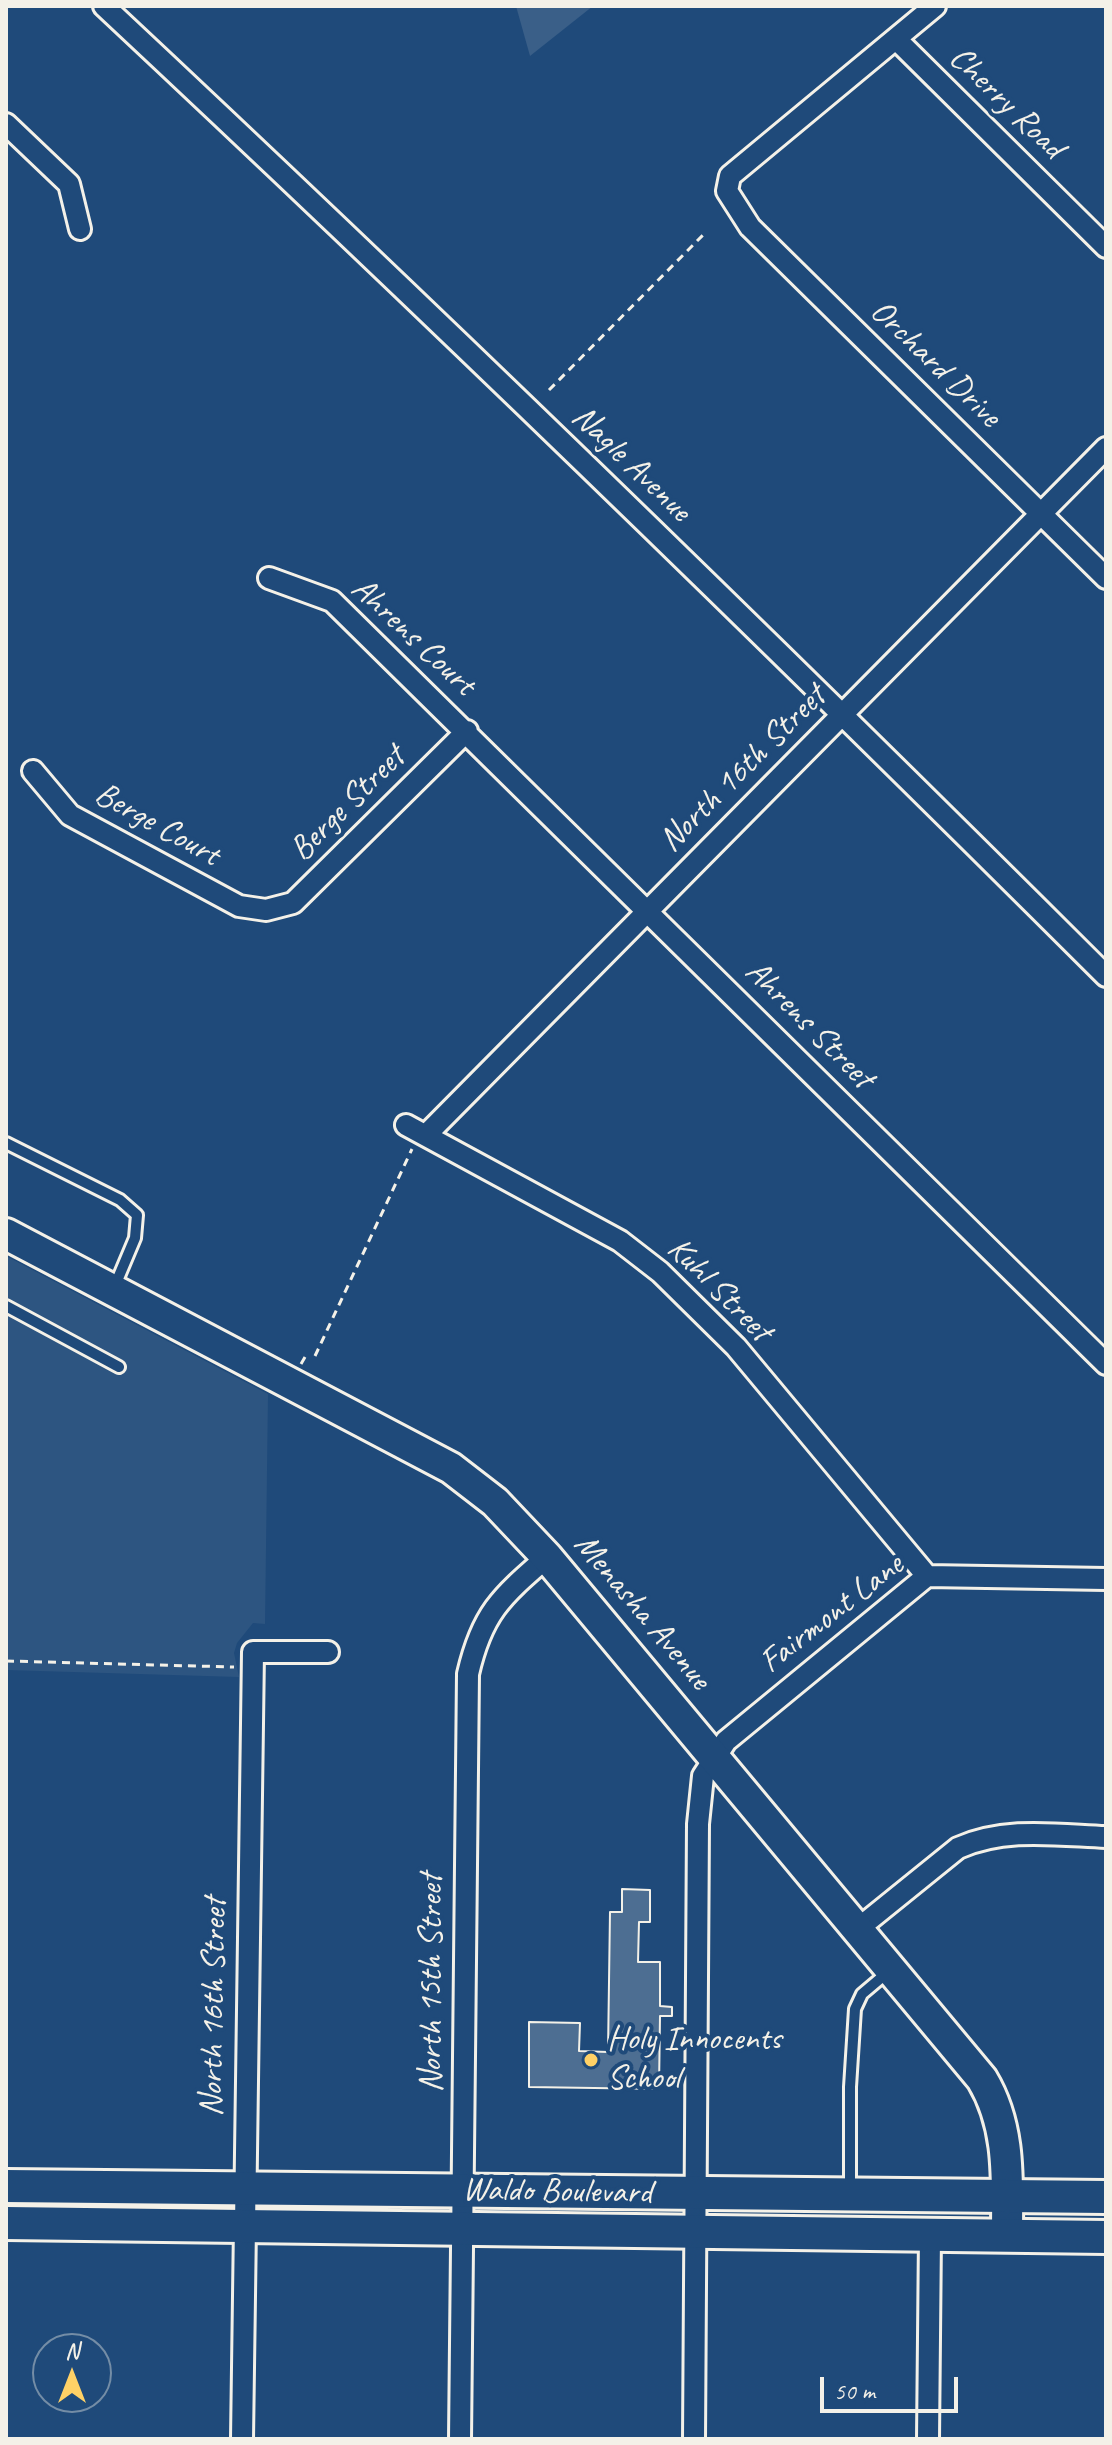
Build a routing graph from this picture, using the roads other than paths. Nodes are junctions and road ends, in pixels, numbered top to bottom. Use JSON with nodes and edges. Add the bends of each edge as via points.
{"nodes":[{"id":1,"x":104,"y":6,"type":"edge"},
{"id":2,"x":935,"y":6,"type":"edge"},
{"id":3,"x":896,"y":39,"type":"junction"},
{"id":4,"x":6,"y":124,"type":"edge"},
{"id":5,"x":80,"y":229,"type":"dead end"},
{"id":6,"x":1106,"y":247,"type":"edge"},
{"id":7,"x":1106,"y":448,"type":"edge"},
{"id":8,"x":1042,"y":514,"type":"junction"},
{"id":9,"x":269,"y":578,"type":"dead end"},
{"id":10,"x":1106,"y":578,"type":"edge"},
{"id":11,"x":843,"y":714,"type":"junction"},
{"id":12,"x":467,"y":731,"type":"junction"},
{"id":13,"x":33,"y":771,"type":"dead end"},
{"id":14,"x":266,"y":910,"type":"joint"},
{"id":15,"x":648,"y":910,"type":"junction"},
{"id":16,"x":1106,"y":976,"type":"edge"},
{"id":17,"x":406,"y":1125,"type":"dead end"},
{"id":18,"x":419,"y":1142,"type":"junction"},
{"id":19,"x":6,"y":1143,"type":"edge"},
{"id":20,"x":6,"y":1234,"type":"edge"},
{"id":21,"x":113,"y":1290,"type":"junction"},
{"id":22,"x":6,"y":1306,"type":"edge"},
{"id":23,"x":1106,"y":1364,"type":"edge"},
{"id":24,"x":119,"y":1367,"type":"dead end"},
{"id":25,"x":547,"y":1557,"type":"junction"},
{"id":26,"x":927,"y":1576,"type":"junction"},
{"id":27,"x":1106,"y":1579,"type":"edge"},
{"id":28,"x":328,"y":1652,"type":"dead end"},
{"id":29,"x":714,"y":1756,"type":"junction"},
{"id":30,"x":1106,"y":1837,"type":"edge"},
{"id":31,"x":859,"y":1928,"type":"junction"},
{"id":32,"x":893,"y":1968,"type":"junction"},
{"id":33,"x":6,"y":2186,"type":"edge"},
{"id":34,"x":243,"y":2187,"type":"junction"},
{"id":35,"x":463,"y":2191,"type":"junction"},
{"id":36,"x":697,"y":2193,"type":"junction"},
{"id":37,"x":850,"y":2195,"type":"junction"},
{"id":38,"x":1007,"y":2196,"type":"junction"},
{"id":39,"x":1106,"y":2197,"type":"edge"},
{"id":40,"x":6,"y":2223,"type":"edge"},
{"id":41,"x":243,"y":2226,"type":"junction"},
{"id":42,"x":463,"y":2228,"type":"junction"},
{"id":43,"x":696,"y":2232,"type":"junction"},
{"id":44,"x":930,"y":2235,"type":"junction"},
{"id":45,"x":1007,"y":2235,"type":"junction"},
{"id":46,"x":1106,"y":2237,"type":"edge"},
{"id":47,"x":242,"y":2439,"type":"edge"},
{"id":48,"x":460,"y":2439,"type":"edge"},
{"id":49,"x":694,"y":2439,"type":"edge"},
{"id":50,"x":928,"y":2439,"type":"edge"}],
"edges":[{"from":1,"to":11,"type":"street","name":"Nagle Avenue","via":[[362,247]]},
{"from":2,"to":3,"type":"street"},
{"from":3,"to":6,"type":"street","name":"Cherry Road"},
{"from":3,"to":8,"type":"street","name":"Orchard Drive","via":[[730,176],[727,191],[750,227]]},
{"from":4,"to":5,"type":"street","via":[[69,184]]},
{"from":7,"to":8,"type":"street","name":"North 16th Street"},
{"from":8,"to":10,"type":"street","name":"Orchard Drive"},
{"from":8,"to":11,"type":"street","name":"North 16th Street"},
{"from":9,"to":12,"type":"street","name":"Ahrens Court","via":[[332,601]]},
{"from":11,"to":15,"type":"street","name":"North 16th Street"},
{"from":11,"to":16,"type":"street","name":"Nagle Avenue"},
{"from":12,"to":14,"type":"street","name":"Berge Street","via":[[293,903]]},
{"from":12,"to":15,"type":"street","name":"Ahrens Street"},
{"from":13,"to":14,"type":"street","name":"Berge Court","via":[[70,815],[239,906]]},
{"from":15,"to":18,"type":"street","name":"North 16th Street"},
{"from":15,"to":23,"type":"street","name":"Ahrens Street"},
{"from":17,"to":18,"type":"street","name":"Kuhl Street"},
{"from":18,"to":26,"type":"street","name":"Kuhl Street","via":[[620,1241],[660,1272],[736,1347]]},
{"from":19,"to":21,"type":"lane","via":[[120,1200],[137,1215],[135,1238]]},
{"from":20,"to":21,"type":"street","name":"Menasha Avenue"},
{"from":21,"to":25,"type":"street","name":"Menasha Avenue","via":[[451,1468],[495,1502]]},
{"from":22,"to":24,"type":"lane"},
{"from":25,"to":29,"type":"street","name":"Menasha Avenue"},
{"from":25,"to":35,"type":"street","name":"North 15th Street","via":[[490,1613],[476,1639],[468,1674]]},
{"from":26,"to":27,"type":"street","name":"Fairmont Lane"},
{"from":26,"to":29,"type":"street","name":"Fairmont Lane","via":[[741,1727]]},
{"from":28,"to":34,"type":"street","name":"North 16th Street","via":[[253,1652]]},
{"from":29,"to":31,"type":"street","name":"Menasha Avenue"},
{"from":29,"to":36,"type":"street","via":[[703,1776],[699,1806]]},
{"from":30,"to":31,"type":"street","via":[[1026,1833],[977,1840],[958,1848]]},
{"from":31,"to":32,"type":"street","name":"Menasha Avenue"},
{"from":32,"to":37,"type":"lane","via":[[862,1994],[855,2009]]},
{"from":32,"to":38,"type":"street","name":"Menasha Avenue","via":[[991,2094],[1003,2129]]},
{"from":33,"to":34,"type":"main road","name":"Waldo Boulevard"},
{"from":34,"to":35,"type":"main road","name":"Waldo Boulevard"},
{"from":34,"to":41,"type":"street","name":"North 16th Street"},
{"from":35,"to":36,"type":"main road","name":"Waldo Boulevard"},
{"from":35,"to":42,"type":"street","name":"North 15th Street"},
{"from":36,"to":37,"type":"main road","name":"Waldo Boulevard"},
{"from":36,"to":43,"type":"street"},
{"from":37,"to":38,"type":"main road","name":"Waldo Boulevard"},
{"from":38,"to":39,"type":"main road","name":"Waldo Boulevard"},
{"from":38,"to":45,"type":"street","name":"Menasha Avenue"},
{"from":40,"to":41,"type":"main road","name":"Waldo Boulevard"},
{"from":41,"to":42,"type":"main road","name":"Waldo Boulevard"},
{"from":41,"to":47,"type":"street","name":"North 16th Street"},
{"from":42,"to":43,"type":"main road","name":"Waldo Boulevard"},
{"from":42,"to":48,"type":"street","name":"North 15th Street"},
{"from":43,"to":44,"type":"main road","name":"Waldo Boulevard"},
{"from":43,"to":49,"type":"street"},
{"from":44,"to":45,"type":"main road","name":"Waldo Boulevard"},
{"from":44,"to":50,"type":"street"},
{"from":45,"to":46,"type":"main road","name":"Waldo Boulevard"}]}
